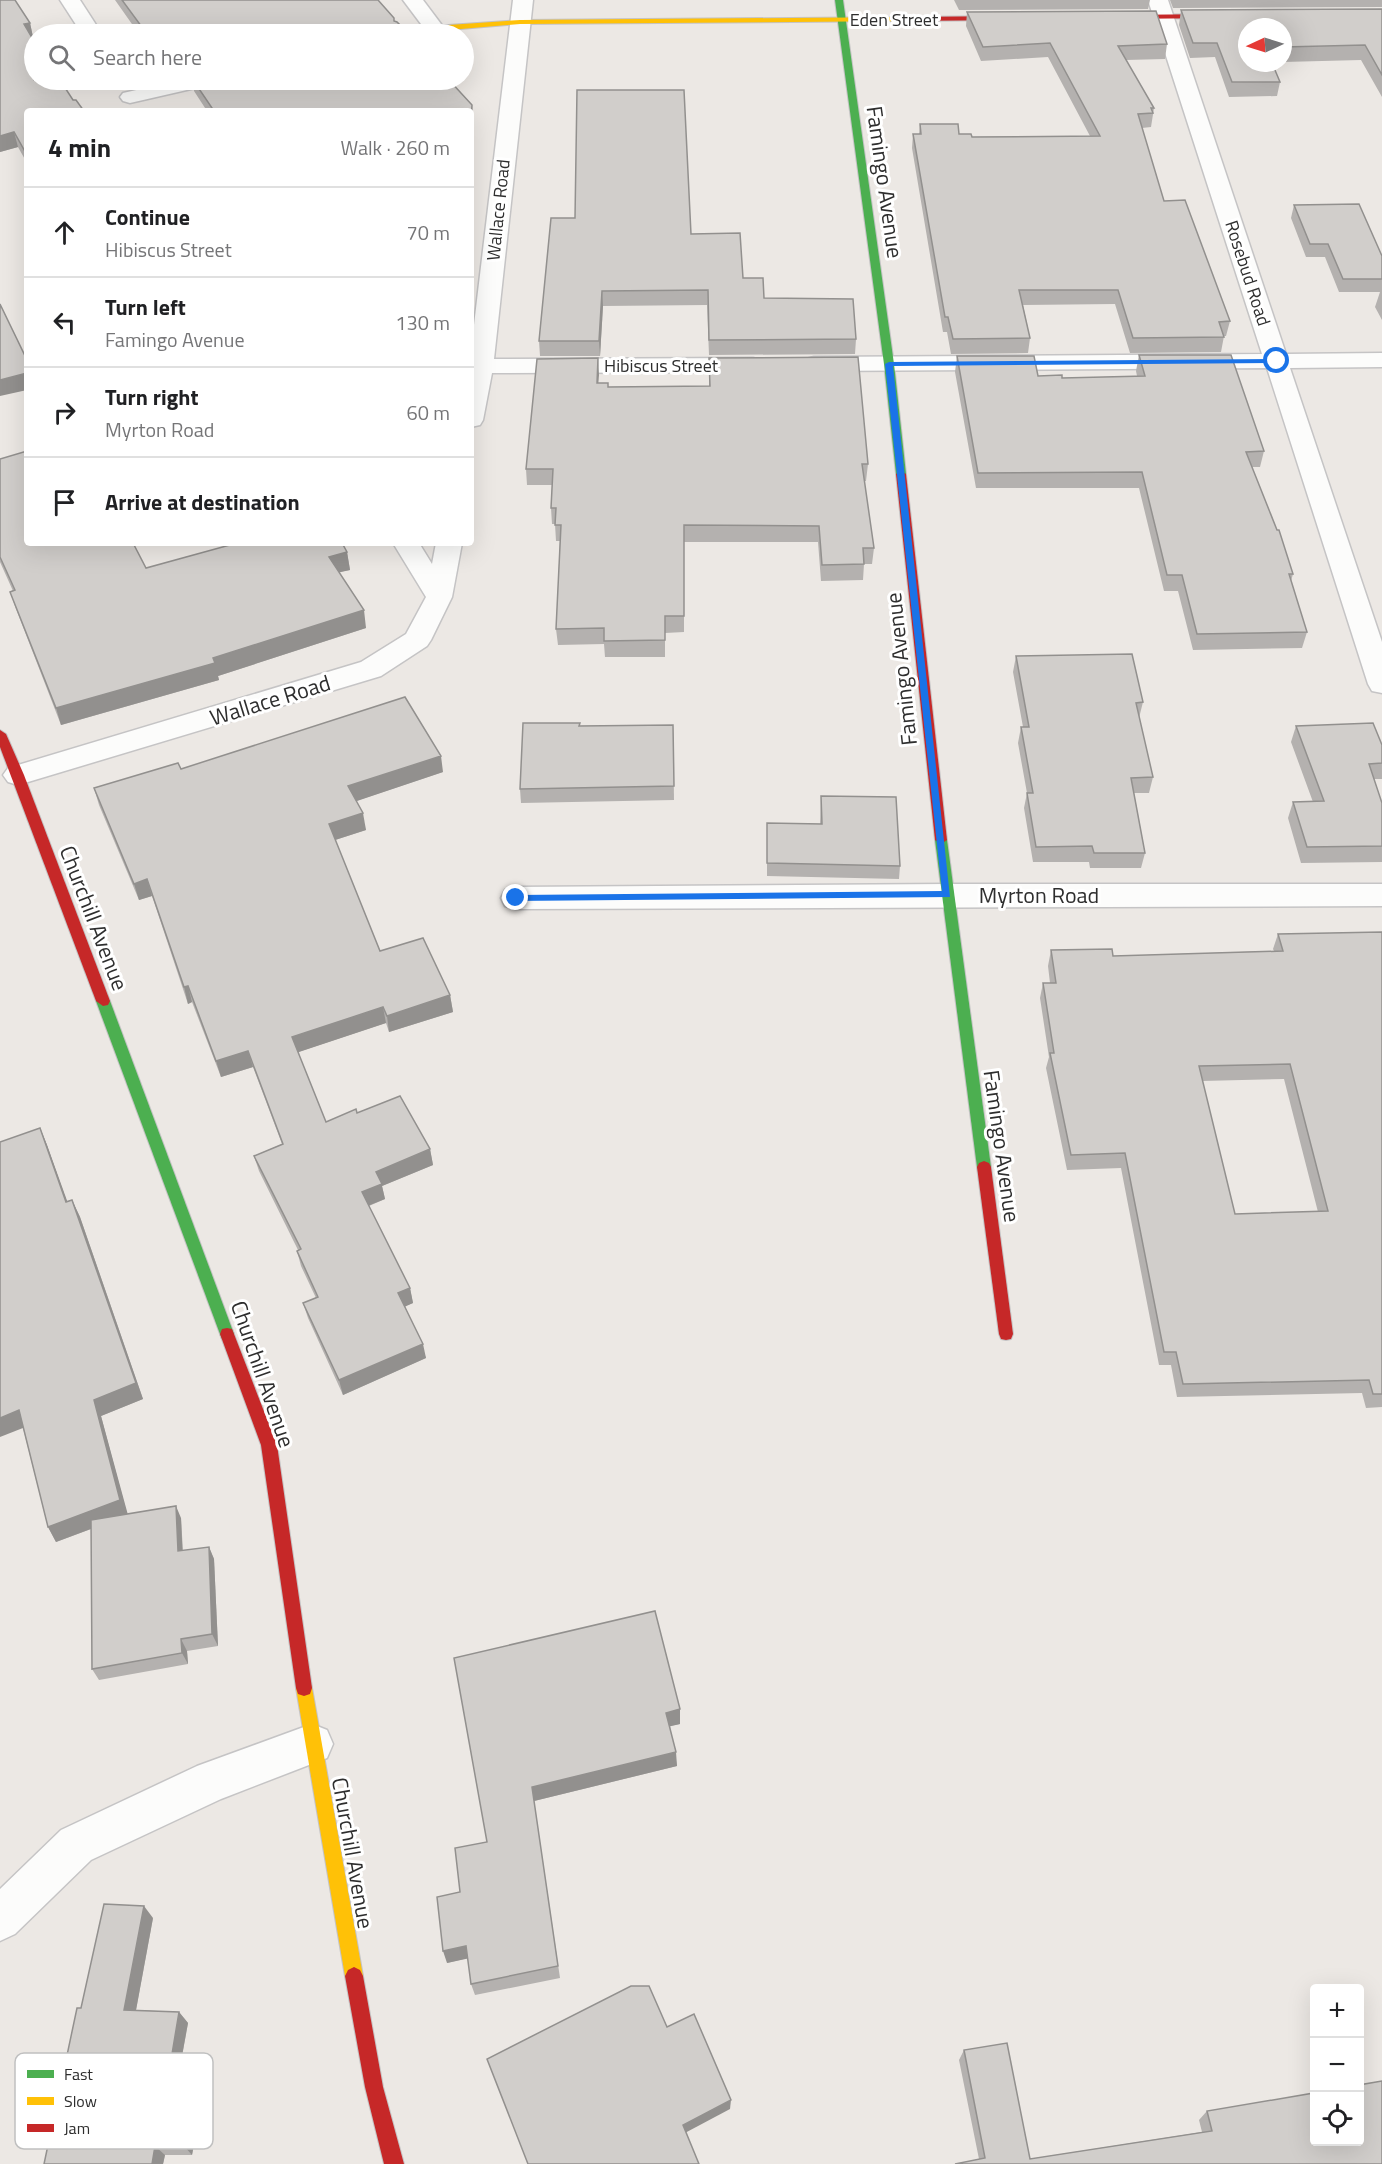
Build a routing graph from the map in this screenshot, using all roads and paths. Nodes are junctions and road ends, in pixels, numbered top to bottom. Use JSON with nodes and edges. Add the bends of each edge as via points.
{"nodes":[{"id":1,"x":70,"y":0,"type":"edge"},
{"id":2,"x":413,"y":0,"type":"edge"},
{"id":3,"x":523,"y":0,"type":"edge"},
{"id":4,"x":839,"y":0,"type":"edge"},
{"id":5,"x":1161,"y":8,"type":"edge"},
{"id":6,"x":1233,"y":16,"type":"edge"},
{"id":7,"x":1104,"y":17,"type":"edge"},
{"id":8,"x":1021,"y":18,"type":"edge"},
{"id":9,"x":842,"y":19,"type":"junction"},
{"id":10,"x":520,"y":22,"type":"junction"},
{"id":11,"x":86,"y":24,"type":"edge"},
{"id":12,"x":431,"y":24,"type":"edge"},
{"id":13,"x":474,"y":25,"type":"edge"},
{"id":14,"x":158,"y":90,"type":"edge"},
{"id":15,"x":129,"y":96,"type":"edge"},
{"id":16,"x":1382,"y":360,"type":"edge"},
{"id":17,"x":1277,"y":361,"type":"junction"},
{"id":18,"x":889,"y":364,"type":"junction"},
{"id":19,"x":481,"y":366,"type":"junction"},
{"id":20,"x":474,"y":404,"type":"edge"},
{"id":21,"x":408,"y":546,"type":"edge"},
{"id":22,"x":448,"y":546,"type":"edge"},
{"id":23,"x":439,"y":597,"type":"junction"},
{"id":24,"x":1382,"y":684,"type":"edge"},
{"id":25,"x":0,"y":734,"type":"edge"},
{"id":26,"x":18,"y":775,"type":"junction"},
{"id":27,"x":947,"y":895,"type":"junction"},
{"id":28,"x":1382,"y":896,"type":"edge"},
{"id":29,"x":516,"y":898,"type":"dead end"},
{"id":30,"x":1006,"y":1334,"type":"dead end"},
{"id":31,"x":312,"y":1744,"type":"junction"},
{"id":32,"x":0,"y":1919,"type":"edge"},
{"id":33,"x":394,"y":2164,"type":"edge"}],
"edges":[{"from":1,"to":11,"type":"street"},
{"from":2,"to":12,"type":"street"},
{"from":3,"to":10,"type":"street","name":"Wallace Road"},
{"from":4,"to":9,"type":"street","name":"Famingo Avenue"},
{"from":5,"to":6,"type":"street"},
{"from":5,"to":7,"type":"street"},
{"from":5,"to":17,"type":"street","name":"Rosebud Road"},
{"from":8,"to":9,"type":"street","name":"Eden Street"},
{"from":9,"to":10,"type":"street","name":"Eden Street"},
{"from":9,"to":18,"type":"street","name":"Famingo Avenue"},
{"from":10,"to":13,"type":"street","name":"Eden Street"},
{"from":10,"to":19,"type":"street","name":"Wallace Road"},
{"from":14,"to":15,"type":"street"},
{"from":16,"to":17,"type":"street","name":"Hibiscus Street"},
{"from":17,"to":18,"type":"street","name":"Hibiscus Street"},
{"from":17,"to":24,"type":"street","name":"Rosebud Road"},
{"from":18,"to":19,"type":"street","name":"Hibiscus Street"},
{"from":18,"to":27,"type":"street","name":"Famingo Avenue"},
{"from":19,"to":20,"type":"street","name":"Wallace Road"},
{"from":21,"to":23,"type":"street"},
{"from":22,"to":23,"type":"street","name":"Wallace Road"},
{"from":23,"to":26,"type":"street","name":"Wallace Road","via":[[417,640],[371,669]]},
{"from":25,"to":26,"type":"street","name":"Churchill Avenue"},
{"from":26,"to":31,"type":"street","name":"Churchill Avenue","via":[[270,1444]]},
{"from":27,"to":28,"type":"street","name":"Myrton Road"},
{"from":27,"to":29,"type":"street","name":"Myrton Road"},
{"from":27,"to":30,"type":"street","name":"Famingo Avenue"},
{"from":31,"to":32,"type":"street","via":[[212,1781],[76,1845]]},
{"from":31,"to":33,"type":"street","name":"Churchill Avenue","via":[[374,2086]]}]}
